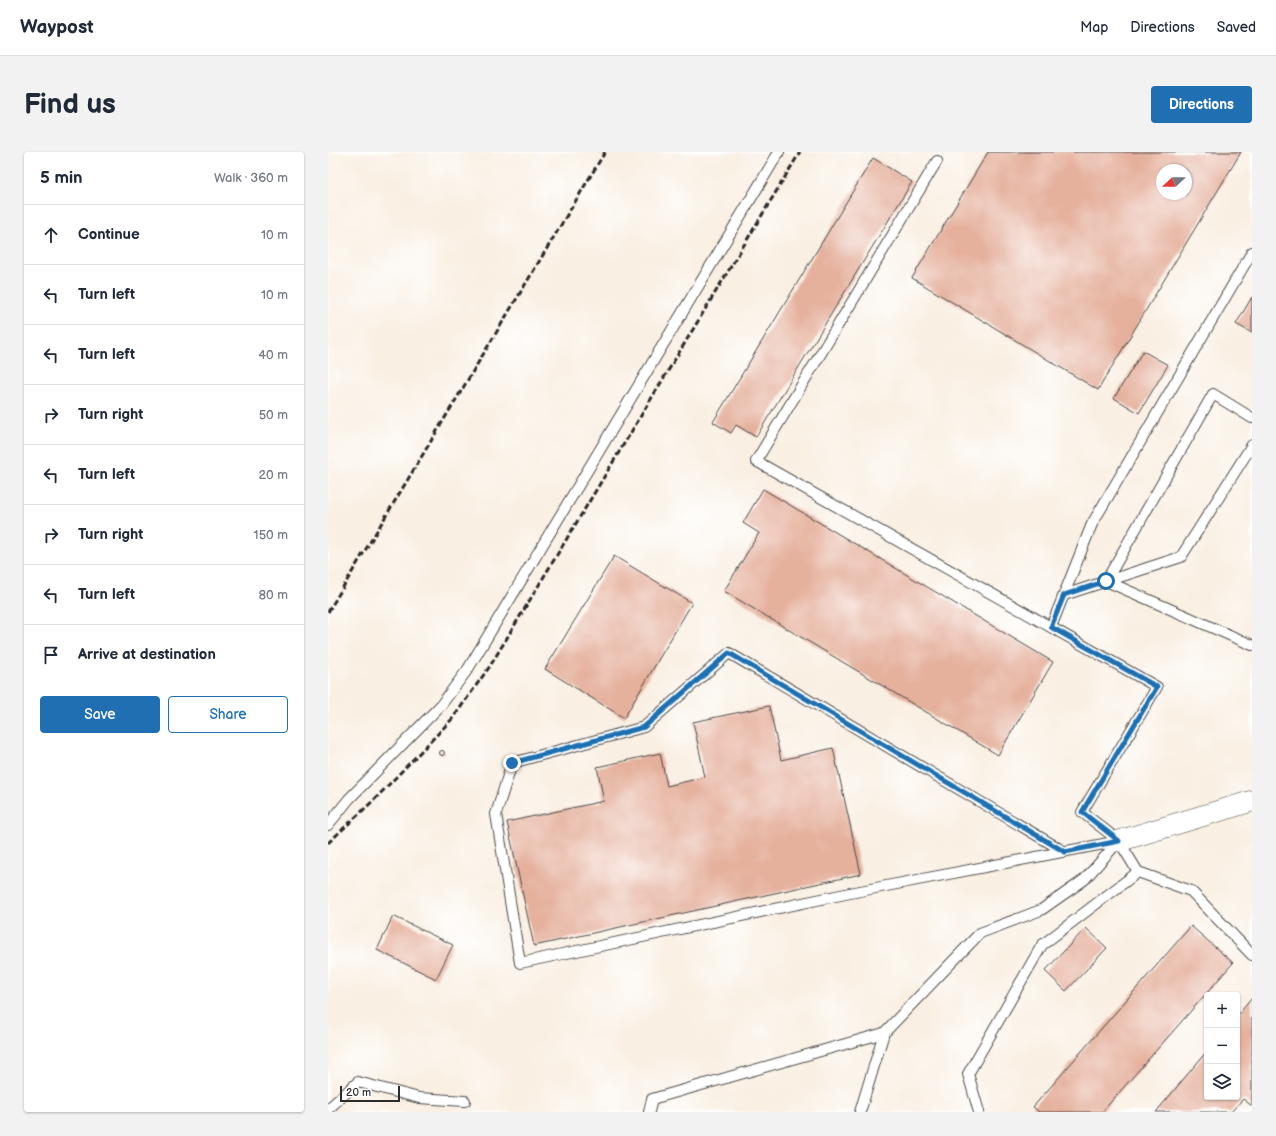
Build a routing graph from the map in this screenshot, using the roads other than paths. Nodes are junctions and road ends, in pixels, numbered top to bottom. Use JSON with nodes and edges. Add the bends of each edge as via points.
{"nodes":[{"id":1,"x":780,"y":152,"type":"edge"},
{"id":2,"x":937,"y":161,"type":"dead end"},
{"id":3,"x":1252,"y":252,"type":"edge"},
{"id":4,"x":1252,"y":418,"type":"edge"},
{"id":5,"x":1252,"y":445,"type":"edge"},
{"id":6,"x":1106,"y":581,"type":"junction"},
{"id":7,"x":1064,"y":595,"type":"junction"},
{"id":8,"x":1051,"y":627,"type":"junction"},
{"id":9,"x":1252,"y":645,"type":"edge"},
{"id":10,"x":1252,"y":801,"type":"edge"},
{"id":11,"x":328,"y":825,"type":"edge"},
{"id":12,"x":1119,"y":841,"type":"junction"},
{"id":13,"x":1065,"y":852,"type":"junction"},
{"id":14,"x":1138,"y":872,"type":"junction"},
{"id":15,"x":1252,"y":955,"type":"edge"},
{"id":16,"x":884,"y":1033,"type":"junction"},
{"id":17,"x":465,"y":1102,"type":"dead end"},
{"id":18,"x":328,"y":1109,"type":"edge"},
{"id":19,"x":649,"y":1112,"type":"edge"},
{"id":20,"x":860,"y":1112,"type":"edge"},
{"id":21,"x":978,"y":1112,"type":"edge"}],
"edges":[{"from":1,"to":11,"type":"lane","via":[[468,669],[441,705],[349,799]]},
{"from":2,"to":8,"type":"lane","via":[[756,461]]},
{"from":3,"to":7,"type":"lane","via":[[1092,524]]},
{"from":4,"to":6,"type":"lane","via":[[1213,394]]},
{"from":5,"to":6,"type":"lane","via":[[1181,557]]},
{"from":6,"to":7,"type":"lane"},
{"from":6,"to":9,"type":"lane"},
{"from":7,"to":8,"type":"lane"},
{"from":8,"to":12,"type":"lane","via":[[1157,687],[1082,812]]},
{"from":10,"to":12,"type":"street"},
{"from":12,"to":13,"type":"lane"},
{"from":12,"to":14,"type":"lane"},
{"from":12,"to":16,"type":"lane","via":[[1084,880],[1041,910],[980,933]]},
{"from":13,"to":13,"type":"lane","via":[[850,893],[520,963],[496,814],[512,763],[644,727],[729,653]]},
{"from":14,"to":15,"type":"lane","via":[[1191,891]]},
{"from":14,"to":21,"type":"lane","via":[[1042,946],[968,1074]]},
{"from":16,"to":19,"type":"lane","via":[[652,1099]]},
{"from":16,"to":20,"type":"lane"},
{"from":17,"to":18,"type":"lane","via":[[419,1098],[358,1082]]}]}
